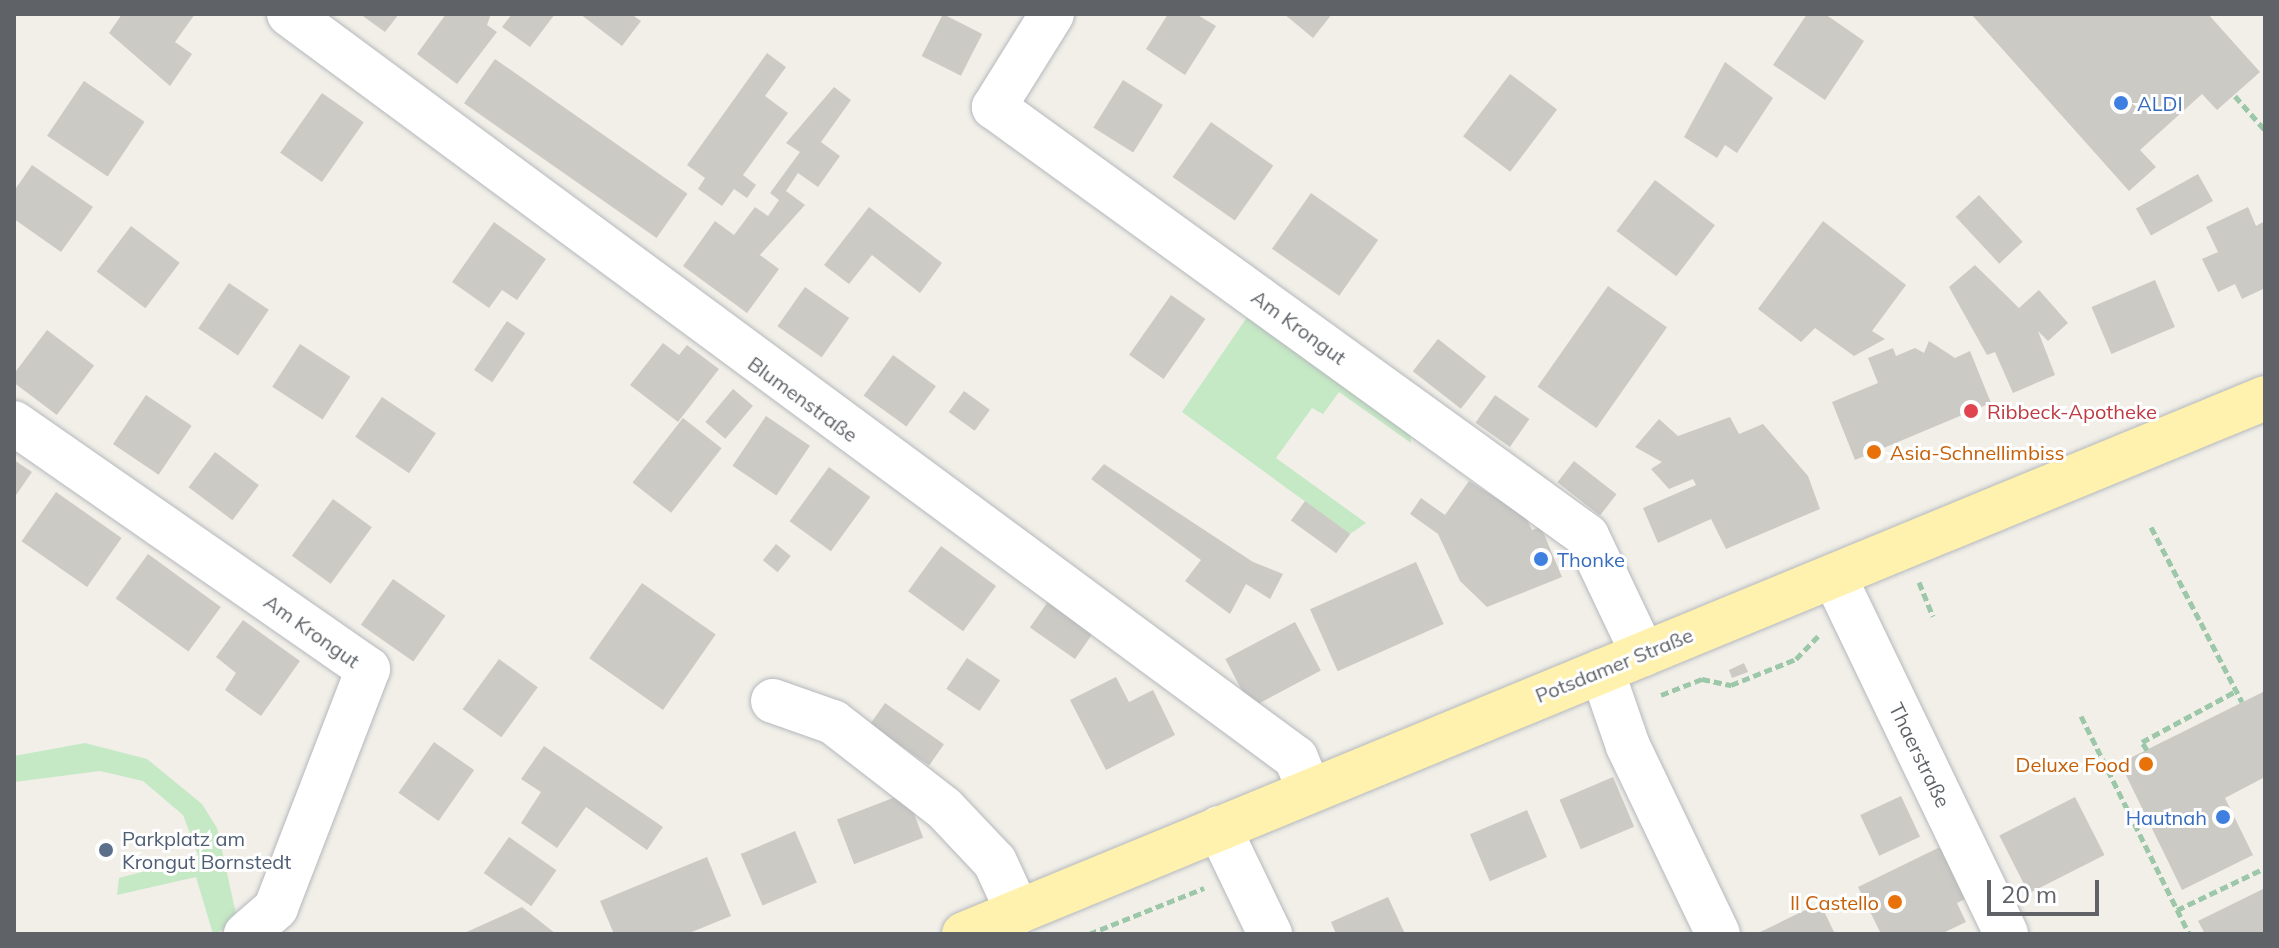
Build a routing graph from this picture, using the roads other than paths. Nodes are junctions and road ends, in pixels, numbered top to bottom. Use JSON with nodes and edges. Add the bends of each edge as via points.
{"nodes":[{"id":1,"x":289,"y":14,"type":"edge"},
{"id":2,"x":1052,"y":14,"type":"edge"},
{"id":3,"x":2265,"y":398,"type":"edge"},
{"id":4,"x":14,"y":423,"type":"edge"},
{"id":5,"x":1834,"y":576,"type":"junction"},
{"id":6,"x":1643,"y":654,"type":"junction"},
{"id":7,"x":1602,"y":671,"type":"junction"},
{"id":8,"x":773,"y":701,"type":"dead end"},
{"id":9,"x":1308,"y":788,"type":"junction"},
{"id":10,"x":1219,"y":828,"type":"junction"},
{"id":11,"x":1018,"y":912,"type":"junction"},
{"id":12,"x":246,"y":934,"type":"edge"},
{"id":13,"x":964,"y":934,"type":"edge"},
{"id":14,"x":1270,"y":934,"type":"edge"},
{"id":15,"x":1718,"y":934,"type":"edge"},
{"id":16,"x":2006,"y":934,"type":"edge"}],
"edges":[{"from":1,"to":9,"type":"street","name":"Blumenstraße","via":[[1296,758]]},
{"from":2,"to":6,"type":"street","name":"Am Krongut","via":[[994,107],[1587,536]]},
{"from":3,"to":5,"type":"main road","name":"Potsdamer Straße"},
{"from":4,"to":12,"type":"street","name":"Am Krongut","via":[[368,669],[276,908]]},
{"from":5,"to":6,"type":"main road","name":"Potsdamer Straße"},
{"from":5,"to":16,"type":"street","name":"Thaerstraße"},
{"from":6,"to":7,"type":"main road","name":"Potsdamer Straße"},
{"from":7,"to":9,"type":"main road","name":"Potsdamer Straße"},
{"from":7,"to":15,"type":"street"},
{"from":8,"to":11,"type":"street","via":[[833,722],[944,808],[995,862]]},
{"from":9,"to":10,"type":"main road","name":"Potsdamer Straße"},
{"from":10,"to":11,"type":"main road","name":"Potsdamer Straße"},
{"from":10,"to":14,"type":"street"},
{"from":11,"to":13,"type":"main road","name":"Potsdamer Straße"}]}
